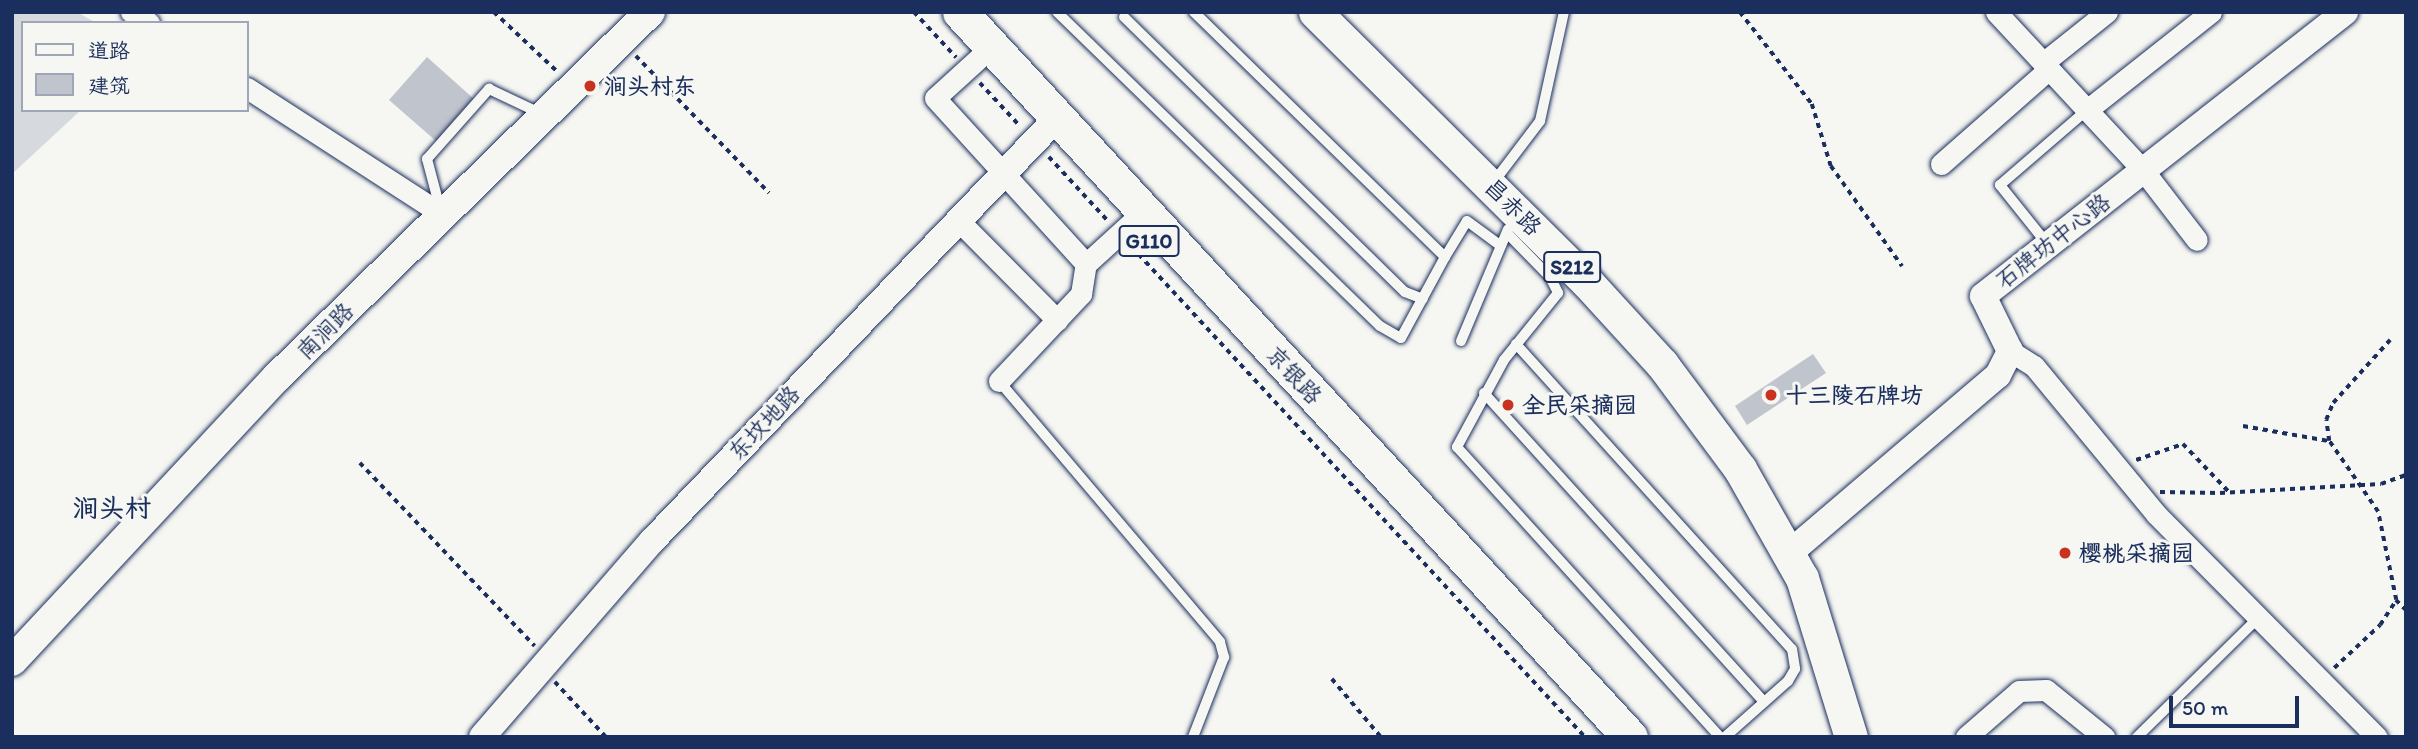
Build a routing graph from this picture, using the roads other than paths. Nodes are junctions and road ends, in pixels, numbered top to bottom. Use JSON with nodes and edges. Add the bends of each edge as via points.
{"nodes":[{"id":1,"x":650,"y":12,"type":"edge"},
{"id":2,"x":936,"y":12,"type":"edge"},
{"id":3,"x":960,"y":12,"type":"edge"},
{"id":4,"x":1057,"y":12,"type":"edge"},
{"id":5,"x":1194,"y":12,"type":"edge"},
{"id":6,"x":1315,"y":12,"type":"edge"},
{"id":7,"x":1564,"y":12,"type":"edge"},
{"id":8,"x":1996,"y":12,"type":"edge"},
{"id":9,"x":2106,"y":12,"type":"edge"},
{"id":10,"x":2211,"y":12,"type":"edge"},
{"id":11,"x":2345,"y":12,"type":"edge"},
{"id":12,"x":1124,"y":18,"type":"dead end"},
{"id":13,"x":979,"y":58,"type":"junction"},
{"id":14,"x":2046,"y":66,"type":"junction"},
{"id":15,"x":248,"y":89,"type":"edge"},
{"id":16,"x":2087,"y":110,"type":"junction"},
{"id":17,"x":542,"y":114,"type":"junction"},
{"id":18,"x":1051,"y":124,"type":"junction"},
{"id":19,"x":1941,"y":164,"type":"dead end"},
{"id":20,"x":2143,"y":170,"type":"junction"},
{"id":21,"x":1003,"y":173,"type":"junction"},
{"id":22,"x":1491,"y":185,"type":"junction"},
{"id":23,"x":442,"y":214,"type":"junction"},
{"id":24,"x":958,"y":220,"type":"junction"},
{"id":25,"x":1511,"y":221,"type":"junction"},
{"id":26,"x":1132,"y":222,"type":"junction"},
{"id":27,"x":2197,"y":240,"type":"dead end"},
{"id":28,"x":2049,"y":245,"type":"junction"},
{"id":29,"x":1501,"y":246,"type":"junction"},
{"id":30,"x":1445,"y":257,"type":"junction"},
{"id":31,"x":1086,"y":264,"type":"junction"},
{"id":32,"x":1423,"y":299,"type":"junction"},
{"id":33,"x":1057,"y":320,"type":"junction"},
{"id":34,"x":1461,"y":341,"type":"dead end"},
{"id":35,"x":1516,"y":344,"type":"junction"},
{"id":36,"x":2010,"y":351,"type":"junction"},
{"id":37,"x":999,"y":381,"type":"joint"},
{"id":38,"x":1484,"y":393,"type":"junction"},
{"id":39,"x":1361,"y":470,"type":"junction"},
{"id":40,"x":1399,"y":511,"type":"junction"},
{"id":41,"x":1786,"y":556,"type":"junction"},
{"id":42,"x":2257,"y":619,"type":"junction"},
{"id":43,"x":12,"y":662,"type":"edge"},
{"id":44,"x":1764,"y":702,"type":"junction"},
{"id":45,"x":482,"y":737,"type":"edge"},
{"id":46,"x":1193,"y":737,"type":"edge"},
{"id":47,"x":1604,"y":737,"type":"edge"},
{"id":48,"x":1630,"y":737,"type":"edge"},
{"id":49,"x":1722,"y":737,"type":"edge"},
{"id":50,"x":1842,"y":737,"type":"edge"},
{"id":51,"x":1851,"y":737,"type":"edge"},
{"id":52,"x":1966,"y":737,"type":"edge"},
{"id":53,"x":2104,"y":737,"type":"edge"},
{"id":54,"x":2137,"y":737,"type":"edge"},
{"id":55,"x":2377,"y":737,"type":"edge"}],
"edges":[{"from":1,"to":17,"type":"main road","name":"南涧路"},
{"from":2,"to":13,"type":"highway","name":"京银路","number":"G110"},
{"from":3,"to":18,"type":"highway","name":"京银路","number":"G110"},
{"from":4,"to":32,"type":"lane","via":[[1380,326],[1401,338]]},
{"from":5,"to":30,"type":"lane"},
{"from":6,"to":22,"type":"main road","name":"昌赤路","number":"S212"},
{"from":7,"to":22,"type":"lane","via":[[1540,121]]},
{"from":8,"to":14,"type":"street"},
{"from":9,"to":14,"type":"street"},
{"from":10,"to":16,"type":"street"},
{"from":11,"to":20,"type":"street","name":"石牌坊中心路"},
{"from":12,"to":32,"type":"lane","via":[[1405,292]]},
{"from":13,"to":18,"type":"highway","name":"京银路","number":"G110"},
{"from":13,"to":21,"type":"street","via":[[935,98]]},
{"from":14,"to":16,"type":"street"},
{"from":14,"to":19,"type":"street"},
{"from":15,"to":23,"type":"street"},
{"from":16,"to":20,"type":"street"},
{"from":16,"to":28,"type":"lane","via":[[2000,185]]},
{"from":17,"to":23,"type":"main road","name":"南涧路"},
{"from":17,"to":23,"type":"lane","via":[[489,89],[427,159]]},
{"from":18,"to":21,"type":"street","name":"东坟地路"},
{"from":18,"to":26,"type":"highway","name":"京银路","number":"G110"},
{"from":18,"to":39,"type":"highway","name":"京银路","number":"G110"},
{"from":20,"to":27,"type":"street"},
{"from":20,"to":28,"type":"street","name":"石牌坊中心路"},
{"from":21,"to":24,"type":"street","name":"东坟地路"},
{"from":21,"to":31,"type":"street"},
{"from":22,"to":25,"type":"main road","name":"昌赤路","number":"S212"},
{"from":23,"to":43,"type":"main road","name":"南涧路","via":[[278,377]]},
{"from":24,"to":33,"type":"street"},
{"from":24,"to":45,"type":"street","name":"东坟地路","via":[[653,541]]},
{"from":25,"to":29,"type":"lane"},
{"from":25,"to":35,"type":"lane","via":[[1558,293]]},
{"from":25,"to":41,"type":"main road","name":"昌赤路","number":"S212","via":[[1662,364],[1740,469]]},
{"from":26,"to":31,"type":"street"},
{"from":26,"to":39,"type":"highway","name":"京银路","number":"G110"},
{"from":28,"to":36,"type":"street","name":"石牌坊中心路","via":[[1983,296]]},
{"from":29,"to":30,"type":"lane","via":[[1467,221]]},
{"from":29,"to":34,"type":"lane"},
{"from":30,"to":32,"type":"lane"},
{"from":31,"to":33,"type":"street","via":[[1081,294]]},
{"from":33,"to":37,"type":"street"},
{"from":35,"to":38,"type":"lane"},
{"from":35,"to":44,"type":"lane","via":[[1792,649],[1795,669]]},
{"from":36,"to":41,"type":"street","via":[[1998,375]]},
{"from":36,"to":42,"type":"street","via":[[2034,366],[2137,491]]},
{"from":37,"to":46,"type":"lane","via":[[1220,642],[1224,657]]},
{"from":38,"to":44,"type":"lane"},
{"from":38,"to":49,"type":"lane","via":[[1457,447]]},
{"from":39,"to":40,"type":"highway","name":"京银路","number":"G110"},
{"from":40,"to":47,"type":"highway","name":"京银路","number":"G110"},
{"from":40,"to":48,"type":"highway","name":"京银路","number":"G110"},
{"from":41,"to":50,"type":"main road","name":"昌赤路","number":"S212"},
{"from":41,"to":51,"type":"main road","name":"昌赤路","number":"S212","via":[[1802,578]]},
{"from":42,"to":54,"type":"lane"},
{"from":42,"to":55,"type":"street"},
{"from":44,"to":49,"type":"lane"},
{"from":52,"to":53,"type":"street","via":[[2020,691],[2046,690]]}]}
